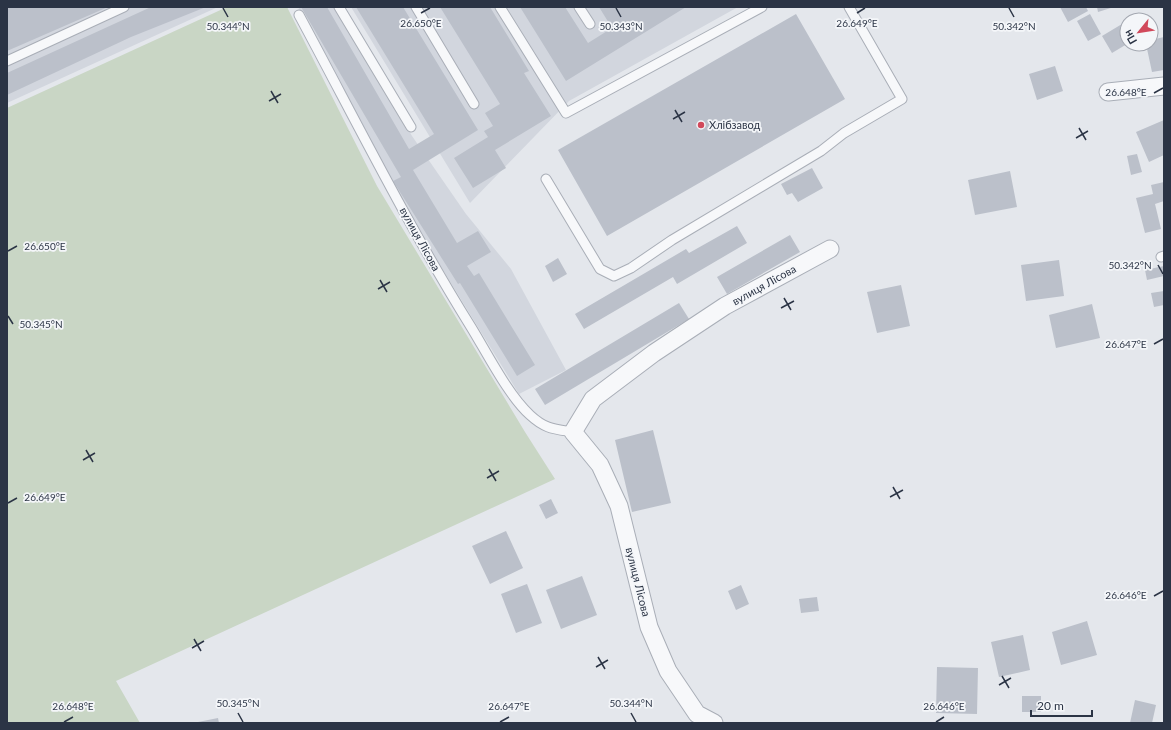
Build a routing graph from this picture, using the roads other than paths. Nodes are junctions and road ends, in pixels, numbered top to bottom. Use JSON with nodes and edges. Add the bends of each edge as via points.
{"nodes":[{"id":1,"x":124,"y":7,"type":"edge"},
{"id":2,"x":339,"y":7,"type":"edge"},
{"id":3,"x":416,"y":7,"type":"edge"},
{"id":4,"x":500,"y":7,"type":"edge"},
{"id":5,"x":579,"y":7,"type":"edge"},
{"id":6,"x":762,"y":7,"type":"edge"},
{"id":7,"x":849,"y":7,"type":"edge"},
{"id":8,"x":299,"y":15,"type":"dead end"},
{"id":9,"x":590,"y":24,"type":"dead end"},
{"id":10,"x":7,"y":61,"type":"edge"},
{"id":11,"x":1163,"y":87,"type":"edge"},
{"id":12,"x":1108,"y":92,"type":"dead end"},
{"id":13,"x":474,"y":104,"type":"dead end"},
{"id":14,"x":411,"y":127,"type":"dead end"},
{"id":15,"x":546,"y":179,"type":"dead end"},
{"id":16,"x":830,"y":249,"type":"dead end"},
{"id":17,"x":573,"y":432,"type":"junction"},
{"id":18,"x":714,"y":723,"type":"edge"}],
"edges":[{"from":1,"to":10,"type":"lane"},
{"from":2,"to":14,"type":"lane"},
{"from":3,"to":13,"type":"lane"},
{"from":4,"to":6,"type":"lane","via":[[566,113]]},
{"from":5,"to":9,"type":"lane"},
{"from":7,"to":15,"type":"lane","via":[[902,99],[672,240],[631,268],[614,276],[600,269]]},
{"from":8,"to":17,"type":"lane","name":"вулиця Лісова","via":[[453,299],[507,385],[529,414],[547,428]]},
{"from":11,"to":12,"type":"street"},
{"from":16,"to":17,"type":"street","name":"вулиця Лісова","via":[[725,306],[654,353],[594,399]]},
{"from":17,"to":18,"type":"street","name":"вулиця Лісова","via":[[600,465],[619,506],[649,627],[668,671],[697,714]]}]}
